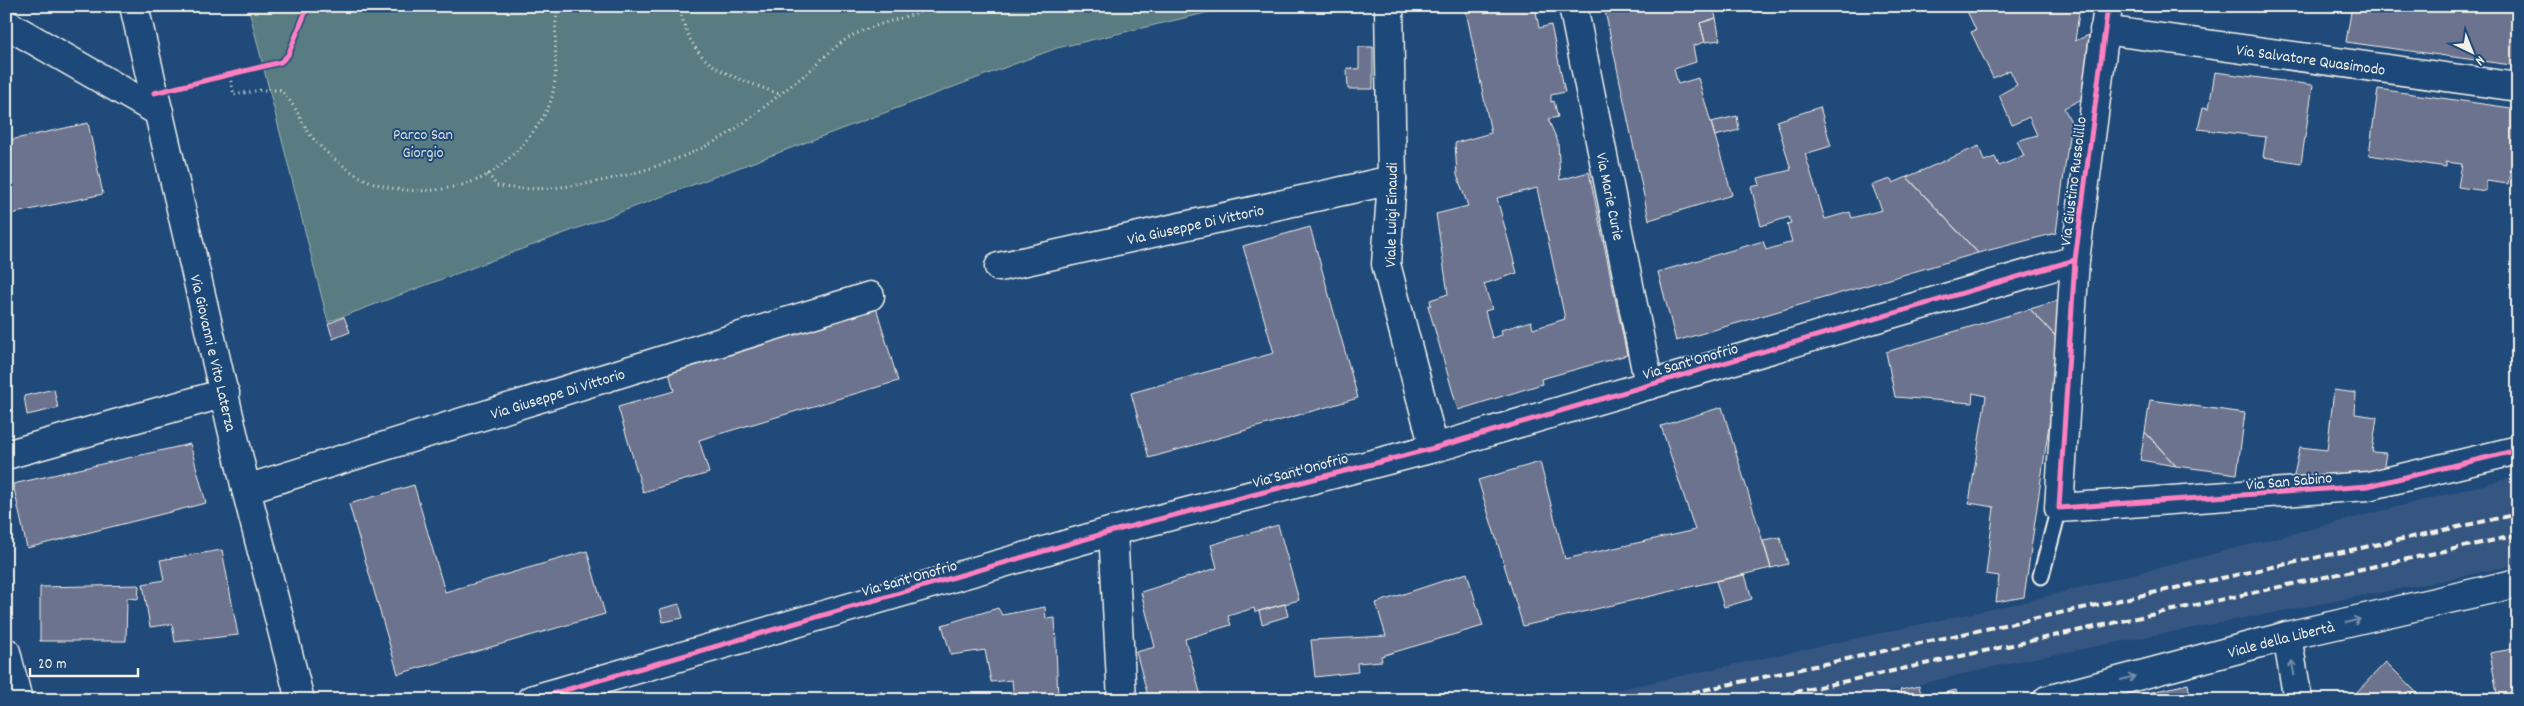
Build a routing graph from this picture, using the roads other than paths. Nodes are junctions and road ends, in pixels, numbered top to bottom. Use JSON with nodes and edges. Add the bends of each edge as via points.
{"nodes":[{"id":1,"x":134,"y":6,"type":"edge"},
{"id":2,"x":1389,"y":6,"type":"edge"},
{"id":3,"x":1573,"y":6,"type":"edge"},
{"id":4,"x":2106,"y":18,"type":"edge"},
{"id":5,"x":6,"y":24,"type":"edge"},
{"id":6,"x":2518,"y":87,"type":"edge"},
{"id":7,"x":159,"y":112,"type":"junction"},
{"id":8,"x":1392,"y":180,"type":"junction"},
{"id":9,"x":2075,"y":260,"type":"junction"},
{"id":10,"x":999,"y":267,"type":"dead end"},
{"id":11,"x":870,"y":296,"type":"dead end"},
{"id":12,"x":1649,"y":385,"type":"junction"},
{"id":13,"x":225,"y":393,"type":"junction"},
{"id":14,"x":1434,"y":448,"type":"junction"},
{"id":15,"x":2518,"y":450,"type":"edge"},
{"id":16,"x":6,"y":455,"type":"edge"},
{"id":17,"x":246,"y":489,"type":"junction"},
{"id":18,"x":2059,"y":508,"type":"junction"},
{"id":19,"x":1112,"y":531,"type":"junction"},
{"id":20,"x":2040,"y":576,"type":"dead end"},
{"id":21,"x":2518,"y":583,"type":"edge"},
{"id":22,"x":2287,"y":636,"type":"junction"},
{"id":23,"x":6,"y":652,"type":"edge"},
{"id":24,"x":18,"y":700,"type":"edge"},
{"id":25,"x":300,"y":700,"type":"edge"},
{"id":26,"x":531,"y":700,"type":"edge"},
{"id":27,"x":1122,"y":700,"type":"edge"},
{"id":28,"x":2047,"y":700,"type":"edge"},
{"id":29,"x":2298,"y":700,"type":"edge"}],
"edges":[{"from":1,"to":7,"type":"street","name":"Via Giovanni e Vito Laterza"},
{"from":2,"to":8,"type":"street","name":"Viale Luigi Einaudi"},
{"from":3,"to":12,"type":"street","name":"Via Marie Curie"},
{"from":4,"to":6,"type":"street","name":"Via Salvatore Quasimodo"},
{"from":4,"to":9,"type":"street","name":"Via Giustino Russolillo"},
{"from":5,"to":7,"type":"street"},
{"from":7,"to":13,"type":"street","name":"Via Giovanni e Vito Laterza"},
{"from":8,"to":10,"type":"street","name":"Via Giuseppe Di Vittorio"},
{"from":8,"to":14,"type":"street","name":"Viale Luigi Einaudi","via":[[1386,264]]},
{"from":9,"to":12,"type":"street","name":"Via Sant'Onofrio"},
{"from":9,"to":18,"type":"street","name":"Via Giustino Russolillo"},
{"from":11,"to":17,"type":"street","name":"Via Giuseppe Di Vittorio"},
{"from":12,"to":14,"type":"street","name":"Via Sant'Onofrio"},
{"from":13,"to":16,"type":"street"},
{"from":13,"to":17,"type":"street","name":"Via Giovanni e Vito Laterza"},
{"from":14,"to":19,"type":"street","name":"Via Sant'Onofrio"},
{"from":15,"to":18,"type":"street","name":"Via San Sabino","via":[[2368,486]]},
{"from":17,"to":25,"type":"street","name":"Via Giovanni e Vito Laterza"},
{"from":18,"to":20,"type":"lane","name":"Via Giustino Russolillo"},
{"from":19,"to":26,"type":"street","name":"Via Sant'Onofrio"},
{"from":19,"to":27,"type":"street"},
{"from":22,"to":21,"type":"street","name":"Viale della Libertà","one_way":true},
{"from":28,"to":22,"type":"street","name":"Viale della Libertà","one_way":true},
{"from":29,"to":22,"type":"street","one_way":true},
{"from":23,"to":24,"type":"street"}]}
